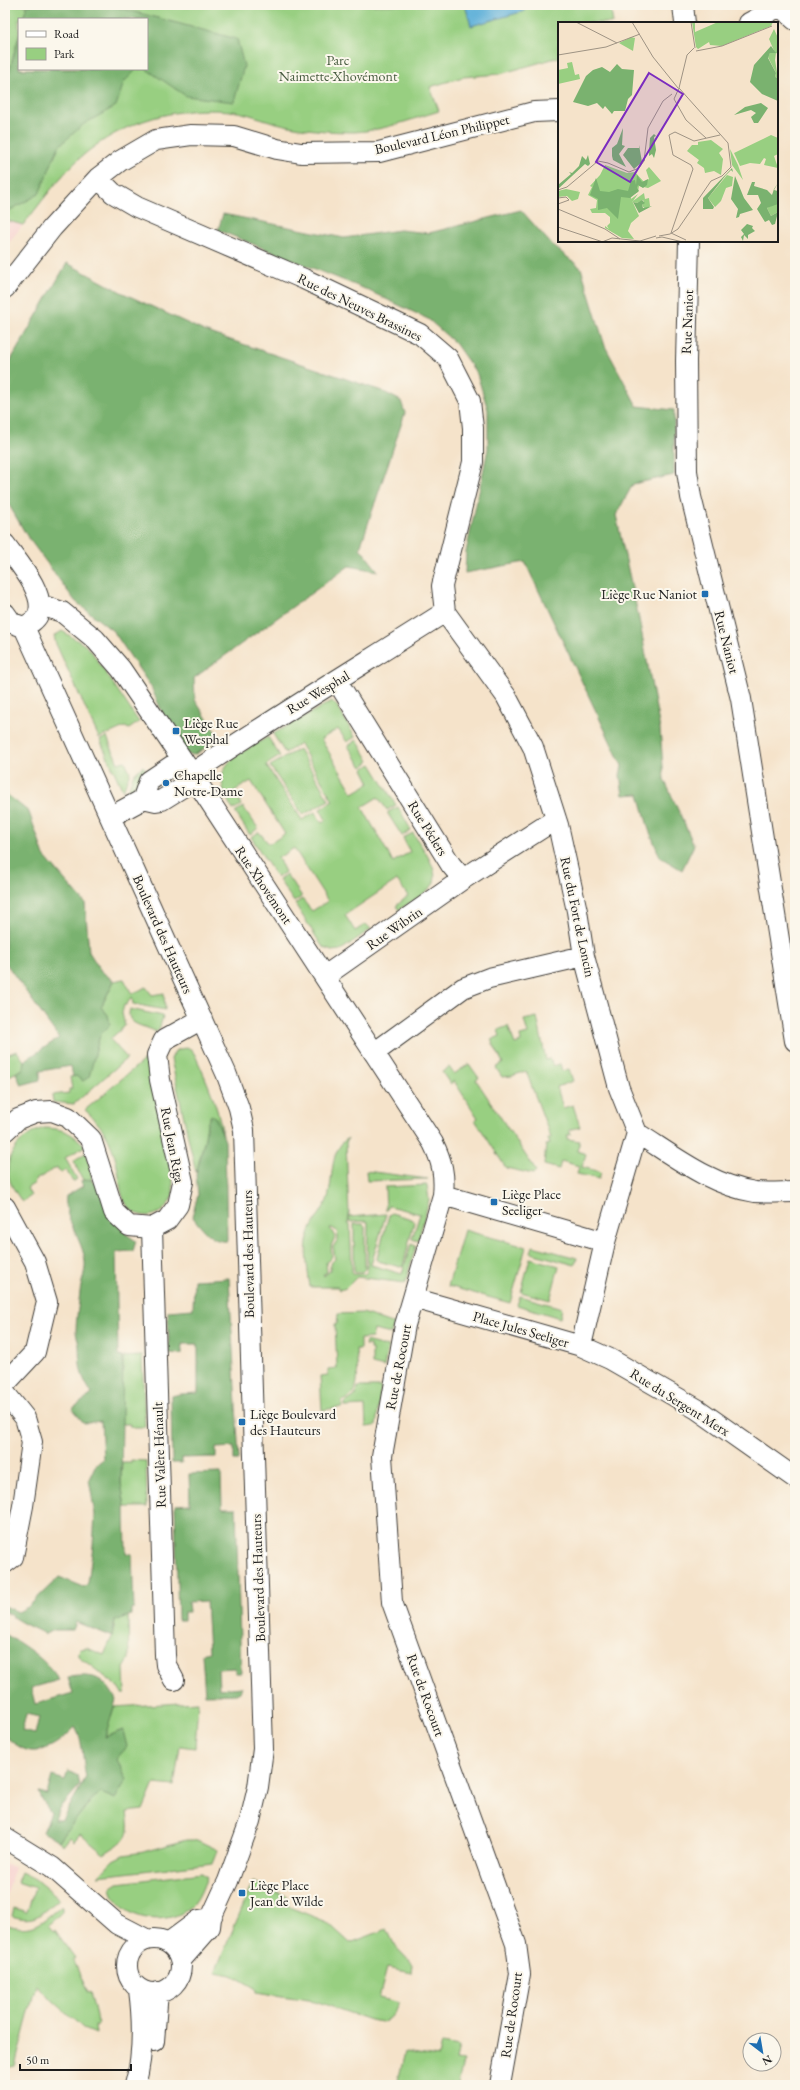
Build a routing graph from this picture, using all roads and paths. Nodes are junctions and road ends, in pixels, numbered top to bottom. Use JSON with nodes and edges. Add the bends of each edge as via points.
{"nodes":[{"id":1,"x":683,"y":5,"type":"edge"},
{"id":2,"x":781,"y":6,"type":"edge"},
{"id":3,"x":795,"y":20,"type":"edge"},
{"id":4,"x":685,"y":22,"type":"edge"},
{"id":5,"x":751,"y":22,"type":"edge"},
{"id":6,"x":769,"y":22,"type":"edge"},
{"id":7,"x":558,"y":111,"type":"edge"},
{"id":8,"x":98,"y":178,"type":"junction"},
{"id":9,"x":689,"y":242,"type":"edge"},
{"id":10,"x":5,"y":288,"type":"edge"},
{"id":11,"x":5,"y":544,"type":"edge"},
{"id":12,"x":41,"y":605,"type":"junction"},
{"id":13,"x":445,"y":612,"type":"junction"},
{"id":14,"x":5,"y":613,"type":"edge"},
{"id":15,"x":24,"y":627,"type":"junction"},
{"id":16,"x":337,"y":681,"type":"junction"},
{"id":17,"x":189,"y":771,"type":"junction"},
{"id":18,"x":138,"y":802,"type":"dead end"},
{"id":19,"x":110,"y":817,"type":"junction"},
{"id":20,"x":556,"y":819,"type":"junction"},
{"id":21,"x":463,"y":879,"type":"junction"},
{"id":22,"x":584,"y":956,"type":"junction"},
{"id":23,"x":325,"y":976,"type":"junction"},
{"id":24,"x":202,"y":1019,"type":"junction"},
{"id":25,"x":795,"y":1041,"type":"edge"},
{"id":26,"x":374,"y":1053,"type":"junction"},
{"id":27,"x":5,"y":1131,"type":"edge"},
{"id":28,"x":637,"y":1132,"type":"junction"},
{"id":29,"x":795,"y":1192,"type":"edge"},
{"id":30,"x":442,"y":1195,"type":"junction"},
{"id":31,"x":5,"y":1207,"type":"edge"},
{"id":32,"x":152,"y":1228,"type":"junction"},
{"id":33,"x":605,"y":1242,"type":"junction"},
{"id":34,"x":413,"y":1298,"type":"junction"},
{"id":35,"x":581,"y":1346,"type":"junction"},
{"id":36,"x":5,"y":1384,"type":"edge"},
{"id":37,"x":5,"y":1393,"type":"edge"},
{"id":38,"x":795,"y":1478,"type":"edge"},
{"id":39,"x":5,"y":1563,"type":"edge"},
{"id":40,"x":174,"y":1680,"type":"dead end"},
{"id":41,"x":5,"y":1838,"type":"edge"},
{"id":42,"x":91,"y":1903,"type":"junction"},
{"id":43,"x":211,"y":1918,"type":"junction"},
{"id":44,"x":146,"y":1939,"type":"junction"},
{"id":45,"x":168,"y":1943,"type":"junction"},
{"id":46,"x":127,"y":1956,"type":"junction"},
{"id":47,"x":181,"y":1960,"type":"junction"},
{"id":48,"x":149,"y":1991,"type":"junction"},
{"id":49,"x":135,"y":2085,"type":"edge"},
{"id":50,"x":149,"y":2085,"type":"edge"},
{"id":51,"x":500,"y":2085,"type":"edge"}],
"edges":[{"from":1,"to":4,"type":"street"},
{"from":2,"to":3,"type":"street"},
{"from":2,"to":5,"type":"street"},
{"from":2,"to":6,"type":"street"},
{"from":7,"to":8,"type":"street","name":"Boulevard Léon Philippet","via":[[534,112],[379,152],[300,153],[234,136],[191,135],[156,140],[120,161]]},
{"from":8,"to":10,"type":"street","name":"Boulevard Léon Philippet","via":[[52,228]]},
{"from":8,"to":13,"type":"street","name":"Rue des Neuves Brassines","via":[[113,193],[137,207],[304,279],[420,334],[448,358],[470,401],[473,462],[442,586]]},
{"from":9,"to":25,"type":"street","name":"Rue Naniot","via":[[687,471],[691,497],[741,699]]},
{"from":11,"to":12,"type":"street","via":[[36,588]]},
{"from":12,"to":15,"type":"street","via":[[38,617]]},
{"from":12,"to":17,"type":"street","name":"Rue Xhovémont","via":[[62,612],[95,639],[121,669]]},
{"from":13,"to":16,"type":"street","name":"Rue Wesphal"},
{"from":13,"to":20,"type":"street","name":"Rue du Fort de Loncin","via":[[506,696],[533,748]]},
{"from":14,"to":15,"type":"street","via":[[12,623]]},
{"from":15,"to":19,"type":"street","name":"Boulevard des Hauteurs"},
{"from":16,"to":17,"type":"street","name":"Rue Wesphal"},
{"from":16,"to":21,"type":"street","name":"Rue Péclers"},
{"from":17,"to":23,"type":"street","name":"Rue Xhovémont"},
{"from":18,"to":19,"type":"street"},
{"from":19,"to":24,"type":"street","name":"Boulevard des Hauteurs"},
{"from":20,"to":21,"type":"street"},
{"from":20,"to":22,"type":"street","name":"Rue du Fort de Loncin","via":[[577,911]]},
{"from":21,"to":23,"type":"street","name":"Rue Wibrin"},
{"from":22,"to":26,"type":"street","via":[[489,978],[463,988]]},
{"from":22,"to":28,"type":"street","name":"Rue du Fort de Loncin","via":[[619,1088]]},
{"from":23,"to":26,"type":"street","name":"Rue Xhovémont"},
{"from":24,"to":32,"type":"street","name":"Rue Jean Riga","via":[[164,1040],[158,1055],[160,1080],[183,1182],[178,1205],[167,1220]]},
{"from":24,"to":43,"type":"street","name":"Boulevard des Hauteurs","via":[[232,1088],[244,1130],[263,1729],[261,1766],[250,1821]]},
{"from":26,"to":30,"type":"street","name":"Rue Xhovémont","via":[[433,1143],[443,1168]]},
{"from":27,"to":32,"type":"street","via":[[18,1119],[36,1112],[52,1111],[68,1117],[91,1139],[114,1212],[129,1226]]},
{"from":28,"to":29,"type":"street","via":[[696,1171],[728,1185],[756,1192]]},
{"from":28,"to":33,"type":"street"},
{"from":30,"to":33,"type":"street"},
{"from":30,"to":34,"type":"street"},
{"from":31,"to":36,"type":"street","via":[[35,1262],[47,1302],[36,1352]]},
{"from":32,"to":40,"type":"street","name":"Rue Valère Hénault","via":[[165,1655],[166,1665]]},
{"from":33,"to":35,"type":"street","name":"Place Jules Seeliger"},
{"from":34,"to":35,"type":"street","name":"Place Jules Seeliger"},
{"from":34,"to":51,"type":"street","name":"Rue de Rocourt","via":[[405,1325],[382,1456],[392,1602],[516,1944],[520,1974]]},
{"from":35,"to":38,"type":"street","name":"Rue du Sergent Merx","via":[[610,1359],[697,1409]]},
{"from":37,"to":39,"type":"street","via":[[25,1418],[32,1442],[13,1557]]},
{"from":41,"to":42,"type":"street","via":[[52,1867]]},
{"from":42,"to":44,"type":"street","via":[[117,1924]]},
{"from":42,"to":46,"type":"street"},
{"from":43,"to":45,"type":"street","via":[[199,1920]]},
{"from":43,"to":47,"type":"street","name":"Boulevard des Hauteurs","via":[[210,1927]]},
{"from":44,"to":45,"type":"street","via":[[159,1939]]},
{"from":44,"to":46,"type":"street","via":[[138,1943]]},
{"from":45,"to":47,"type":"street","via":[[175,1948]]},
{"from":46,"to":48,"type":"street","via":[[127,1972],[130,1979]]},
{"from":47,"to":48,"type":"street","via":[[181,1973],[177,1981],[165,1991]]},
{"from":48,"to":49,"type":"street"},
{"from":48,"to":50,"type":"street"}]}
